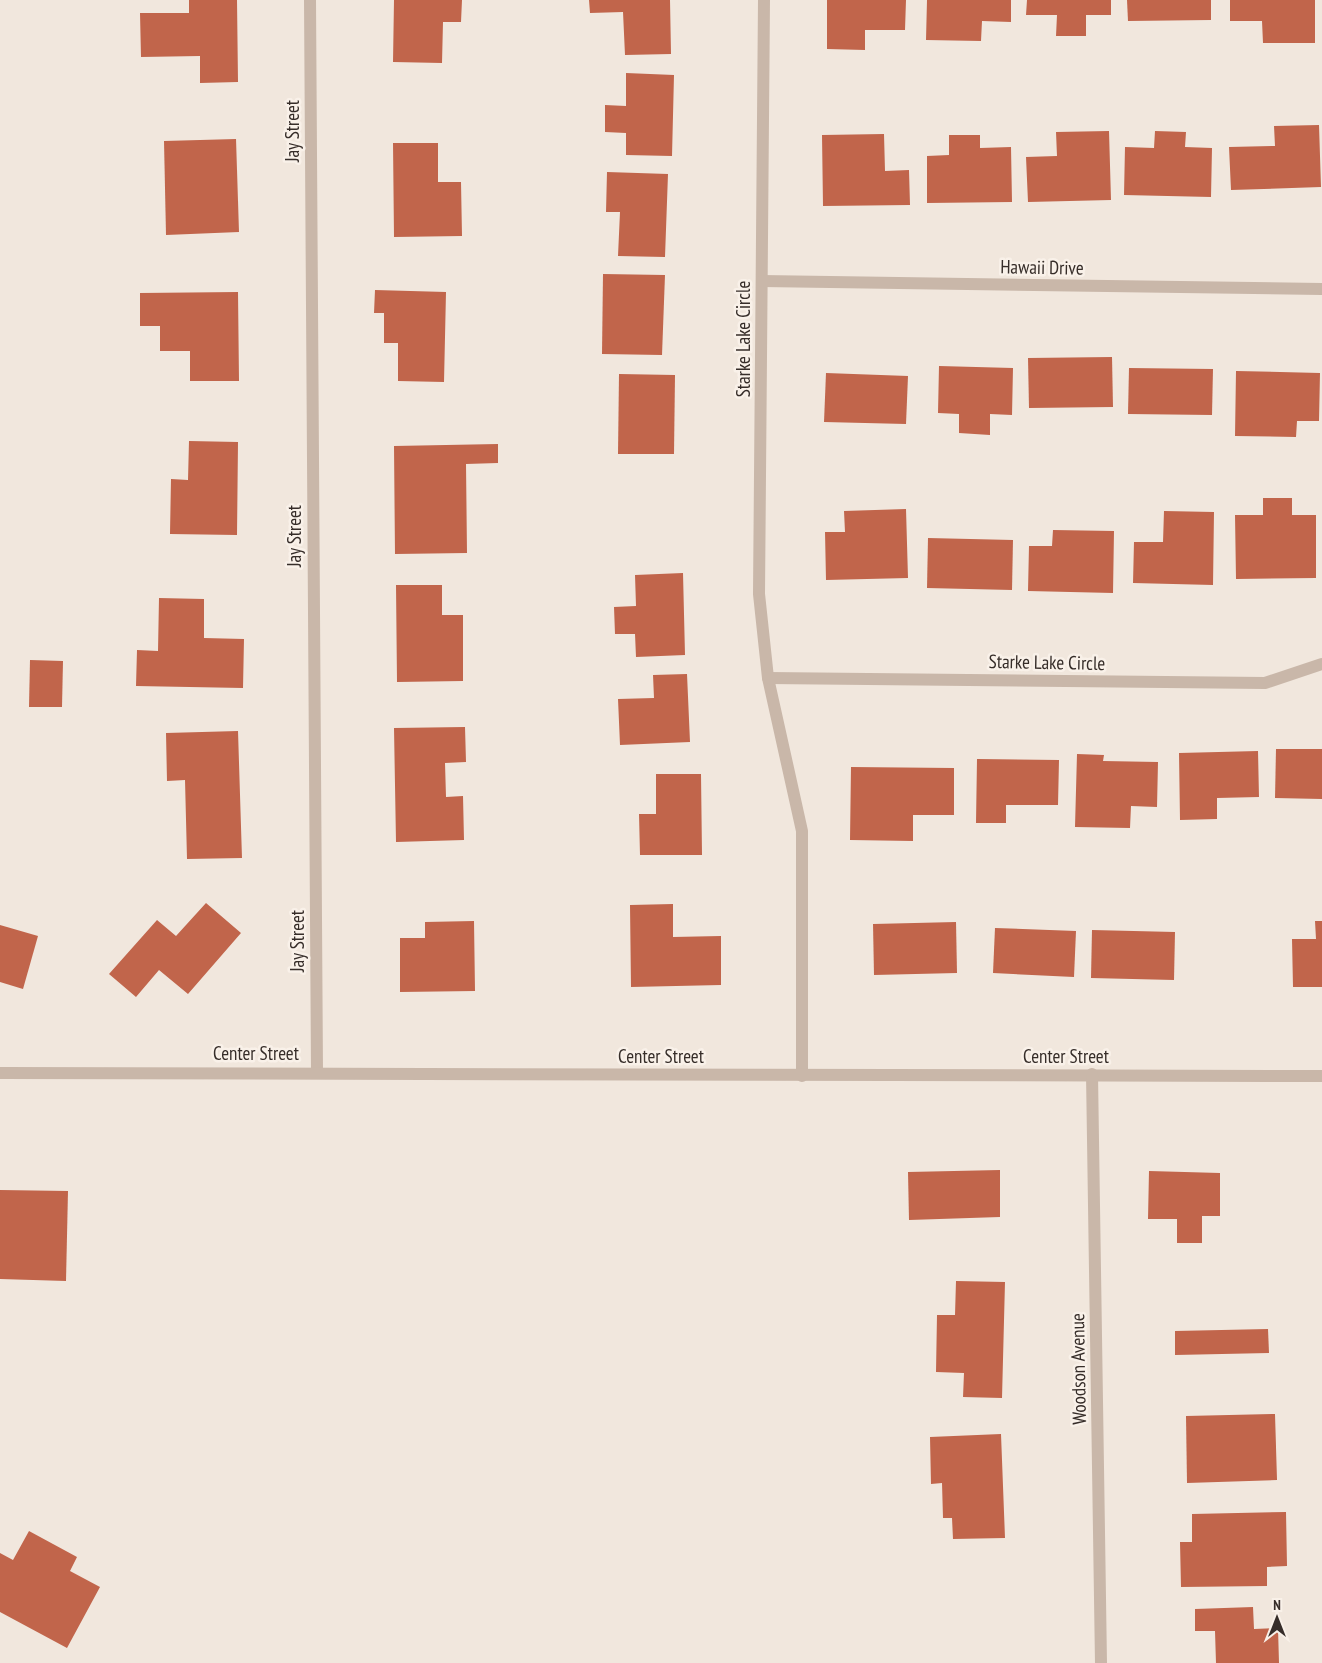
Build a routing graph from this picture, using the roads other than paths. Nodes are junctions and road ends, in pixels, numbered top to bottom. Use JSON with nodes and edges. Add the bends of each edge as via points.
{"nodes":[{"id":1,"x":310,"y":0,"type":"edge"},
{"id":2,"x":764,"y":0,"type":"edge"},
{"id":3,"x":762,"y":282,"type":"junction"},
{"id":4,"x":1322,"y":289,"type":"edge"},
{"id":5,"x":1322,"y":664,"type":"edge"},
{"id":6,"x":768,"y":678,"type":"junction"},
{"id":7,"x":0,"y":1072,"type":"edge"},
{"id":8,"x":317,"y":1072,"type":"junction"},
{"id":9,"x":1092,"y":1074,"type":"junction"},
{"id":10,"x":802,"y":1076,"type":"junction"},
{"id":11,"x":1322,"y":1076,"type":"edge"},
{"id":12,"x":1101,"y":1663,"type":"edge"}],
"edges":[{"from":1,"to":8,"type":"street","name":"Jay Street"},
{"from":2,"to":3,"type":"street","name":"Starke Lake Circle"},
{"from":3,"to":4,"type":"street","name":"Hawaii Drive"},
{"from":3,"to":6,"type":"street","name":"Starke Lake Circle","via":[[759,594]]},
{"from":5,"to":6,"type":"street","name":"Starke Lake Circle","via":[[1265,683]]},
{"from":6,"to":10,"type":"street","name":"Starke Lake Circle","via":[[802,831]]},
{"from":7,"to":8,"type":"street","name":"Center Street"},
{"from":8,"to":10,"type":"street","name":"Center Street"},
{"from":9,"to":10,"type":"street","name":"Center Street"},
{"from":9,"to":11,"type":"street","name":"Center Street"},
{"from":9,"to":12,"type":"street","name":"Woodson Avenue"}]}
